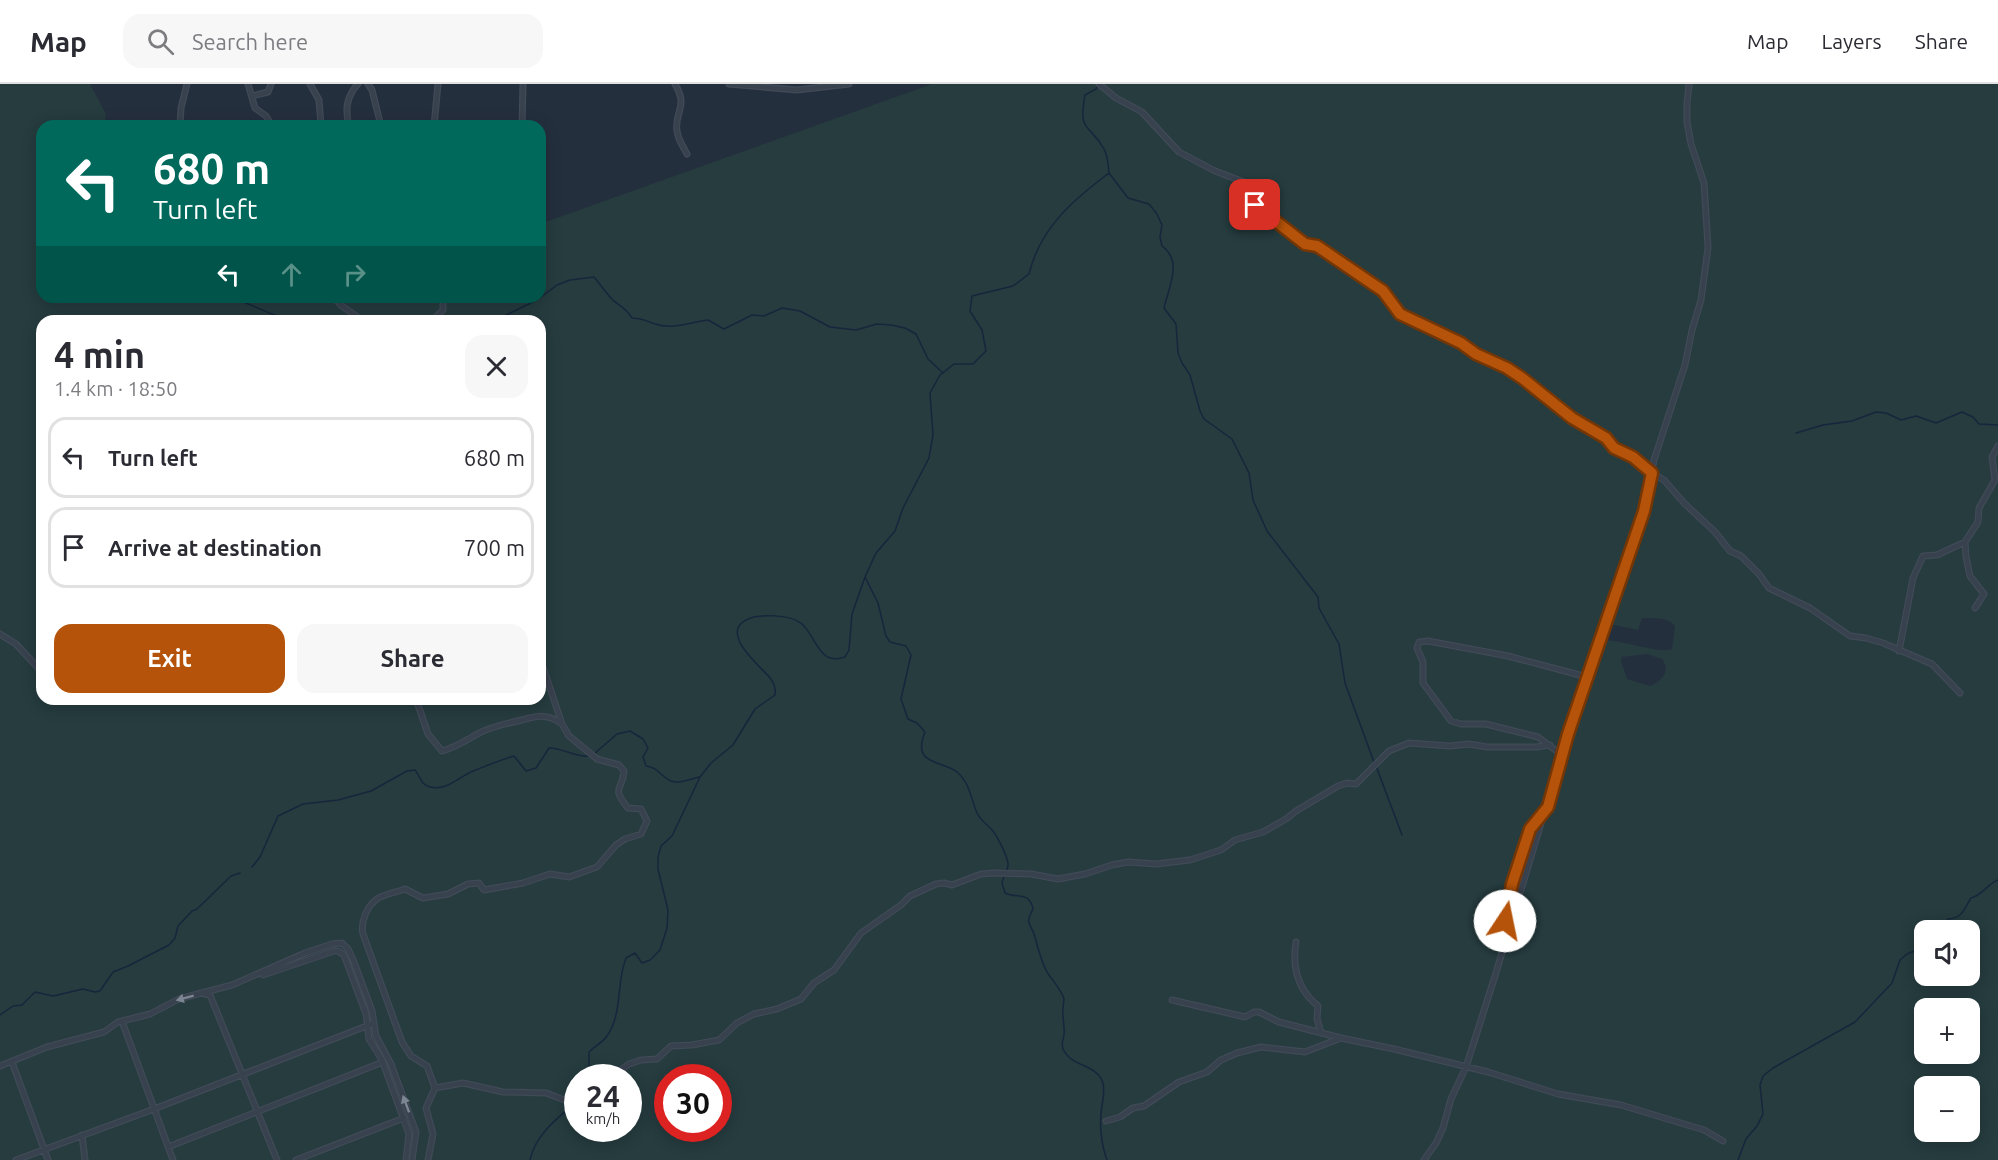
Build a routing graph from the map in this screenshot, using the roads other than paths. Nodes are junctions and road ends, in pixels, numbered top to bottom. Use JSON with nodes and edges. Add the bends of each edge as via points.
{"nodes":[{"id":1,"x":187,"y":84,"type":"edge"},
{"id":2,"x":248,"y":84,"type":"edge"},
{"id":3,"x":271,"y":84,"type":"edge"},
{"id":4,"x":310,"y":84,"type":"edge"},
{"id":5,"x":358,"y":84,"type":"edge"},
{"id":6,"x":368,"y":84,"type":"edge"},
{"id":7,"x":438,"y":84,"type":"edge"},
{"id":8,"x":524,"y":84,"type":"edge"},
{"id":9,"x":675,"y":84,"type":"edge"},
{"id":10,"x":729,"y":84,"type":"edge"},
{"id":11,"x":849,"y":84,"type":"edge"},
{"id":12,"x":1099,"y":84,"type":"edge"},
{"id":13,"x":1689,"y":84,"type":"edge"},
{"id":14,"x":774,"y":86,"type":"edge"},
{"id":15,"x":252,"y":96,"type":"junction"},
{"id":16,"x":181,"y":120,"type":"edge"},
{"id":17,"x":268,"y":120,"type":"edge"},
{"id":18,"x":321,"y":120,"type":"edge"},
{"id":19,"x":347,"y":120,"type":"edge"},
{"id":20,"x":380,"y":120,"type":"edge"},
{"id":21,"x":435,"y":120,"type":"edge"},
{"id":22,"x":522,"y":120,"type":"edge"},
{"id":23,"x":687,"y":154,"type":"dead end"},
{"id":24,"x":339,"y":303,"type":"edge"},
{"id":25,"x":355,"y":315,"type":"edge"},
{"id":26,"x":1998,"y":446,"type":"edge"},
{"id":27,"x":1652,"y":473,"type":"junction"},
{"id":28,"x":1965,"y":542,"type":"junction"},
{"id":29,"x":1975,"y":608,"type":"dead end"},
{"id":30,"x":0,"y":634,"type":"edge"},
{"id":31,"x":1899,"y":651,"type":"junction"},
{"id":32,"x":36,"y":666,"type":"edge"},
{"id":33,"x":546,"y":676,"type":"edge"},
{"id":34,"x":1587,"y":676,"type":"junction"},
{"id":35,"x":1960,"y":693,"type":"dead end"},
{"id":36,"x":418,"y":705,"type":"edge"},
{"id":37,"x":562,"y":724,"type":"junction"},
{"id":38,"x":1550,"y":745,"type":"junction"},
{"id":39,"x":1562,"y":755,"type":"junction"},
{"id":40,"x":1548,"y":807,"type":"junction"},
{"id":41,"x":1296,"y":942,"type":"dead end"},
{"id":42,"x":1502,"y":953,"type":"junction"},
{"id":43,"x":203,"y":994,"type":"junction"},
{"id":44,"x":210,"y":995,"type":"junction"},
{"id":45,"x":1172,"y":999,"type":"dead end"},
{"id":46,"x":123,"y":1024,"type":"dead end"},
{"id":47,"x":371,"y":1024,"type":"junction"},
{"id":48,"x":1321,"y":1033,"type":"junction"},
{"id":49,"x":1341,"y":1038,"type":"junction"},
{"id":50,"x":12,"y":1062,"type":"junction"},
{"id":51,"x":383,"y":1062,"type":"junction"},
{"id":52,"x":629,"y":1064,"type":"edge"},
{"id":53,"x":0,"y":1066,"type":"edge"},
{"id":54,"x":1466,"y":1067,"type":"junction"},
{"id":55,"x":243,"y":1074,"type":"junction"},
{"id":56,"x":435,"y":1089,"type":"junction"},
{"id":57,"x":564,"y":1100,"type":"edge"},
{"id":58,"x":154,"y":1109,"type":"junction"},
{"id":59,"x":258,"y":1112,"type":"junction"},
{"id":60,"x":404,"y":1118,"type":"junction"},
{"id":61,"x":1106,"y":1121,"type":"dead end"},
{"id":62,"x":82,"y":1135,"type":"junction"},
{"id":63,"x":1723,"y":1141,"type":"dead end"},
{"id":64,"x":168,"y":1147,"type":"junction"},
{"id":65,"x":44,"y":1149,"type":"junction"},
{"id":66,"x":16,"y":1160,"type":"edge"},
{"id":67,"x":48,"y":1160,"type":"edge"},
{"id":68,"x":85,"y":1160,"type":"edge"},
{"id":69,"x":173,"y":1160,"type":"edge"},
{"id":70,"x":277,"y":1160,"type":"edge"},
{"id":71,"x":296,"y":1160,"type":"edge"},
{"id":72,"x":406,"y":1160,"type":"edge"},
{"id":73,"x":412,"y":1160,"type":"edge"},
{"id":74,"x":428,"y":1160,"type":"edge"},
{"id":75,"x":1424,"y":1160,"type":"edge"}],
"edges":[{"from":1,"to":16,"type":"street"},
{"from":2,"to":15,"type":"street"},
{"from":3,"to":15,"type":"street","via":[[268,92]]},
{"from":4,"to":18,"type":"street","via":[[319,100]]},
{"from":5,"to":19,"type":"street","via":[[348,99]]},
{"from":6,"to":20,"type":"street"},
{"from":7,"to":21,"type":"street"},
{"from":8,"to":22,"type":"street"},
{"from":9,"to":23,"type":"street","via":[[682,98],[676,130]]},
{"from":10,"to":14,"type":"street"},
{"from":11,"to":14,"type":"street","via":[[797,90]]},
{"from":12,"to":27,"type":"street","via":[[1142,112],[1179,152],[1244,182],[1255,205],[1263,212],[1305,244],[1317,246],[1383,291],[1400,314],[1514,373]]},
{"from":13,"to":27,"type":"street","via":[[1687,122],[1704,183],[1708,248],[1701,300],[1685,365]]},
{"from":15,"to":17,"type":"street","via":[[255,108]]},
{"from":24,"to":25,"type":"street"},
{"from":26,"to":28,"type":"street","via":[[1992,457],[1995,480]]},
{"from":27,"to":31,"type":"street","via":[[1664,480],[1769,588],[1810,608],[1851,636]]},
{"from":27,"to":34,"type":"street","via":[[1644,511]]},
{"from":28,"to":29,"type":"street","via":[[1970,576],[1984,594]]},
{"from":28,"to":31,"type":"street","via":[[1937,555],[1923,556],[1913,578]]},
{"from":30,"to":32,"type":"street","via":[[16,644]]},
{"from":31,"to":35,"type":"street","via":[[1932,664]]},
{"from":33,"to":37,"type":"street"},
{"from":34,"to":38,"type":"street","via":[[1508,656],[1419,642],[1423,683],[1451,721],[1486,724],[1538,737]]},
{"from":34,"to":39,"type":"street"},
{"from":36,"to":37,"type":"street","via":[[428,734],[442,751],[490,728],[532,716],[541,714]]},
{"from":37,"to":56,"type":"street","via":[[574,741],[597,759],[619,765],[624,771],[618,794],[628,808],[644,812],[647,820],[641,834],[616,845],[597,867],[569,877],[550,874],[484,890],[474,882],[448,894],[423,898],[408,889],[383,896],[372,904],[362,925],[402,1042],[411,1056],[427,1066]]},
{"from":38,"to":39,"type":"street"},
{"from":38,"to":52,"type":"street","via":[[1408,743],[1389,751],[1356,784],[1338,786],[1263,832],[1190,860],[1128,862],[1058,879],[994,873],[952,885],[936,884],[909,896],[861,933],[834,970],[814,983],[801,999],[754,1014],[719,1040],[671,1046],[657,1059]]},
{"from":39,"to":40,"type":"street"},
{"from":40,"to":42,"type":"street"},
{"from":40,"to":42,"type":"street","via":[[1530,829],[1512,884]]},
{"from":41,"to":48,"type":"street","via":[[1295,973],[1301,989],[1318,1006]]},
{"from":42,"to":54,"type":"street"},
{"from":43,"to":44,"type":"street"},
{"from":43,"to":47,"type":"street","via":[[305,953],[342,943],[354,962],[372,1011]]},
{"from":43,"to":50,"type":"street","one_way":true,"via":[[179,999],[150,1014],[118,1022],[104,1032],[47,1047]]},
{"from":44,"to":47,"type":"street","via":[[314,956],[338,951],[349,965]]},
{"from":44,"to":55,"type":"street"},
{"from":45,"to":48,"type":"street","via":[[1245,1017],[1256,1011],[1279,1022]]},
{"from":46,"to":58,"type":"street"},
{"from":47,"to":51,"type":"street","via":[[369,1039]]},
{"from":47,"to":55,"type":"street"},
{"from":73,"to":47,"type":"street","one_way":true,"via":[[416,1132],[391,1064]]},
{"from":48,"to":49,"type":"street"},
{"from":49,"to":54,"type":"street"},
{"from":49,"to":61,"type":"street","via":[[1305,1052],[1261,1047],[1237,1053],[1144,1106]]},
{"from":50,"to":53,"type":"street"},
{"from":50,"to":65,"type":"street"},
{"from":51,"to":59,"type":"street"},
{"from":51,"to":60,"type":"street"},
{"from":54,"to":63,"type":"street","via":[[1558,1094],[1660,1116],[1704,1130]]},
{"from":54,"to":75,"type":"street","via":[[1443,1128]]},
{"from":55,"to":58,"type":"street"},
{"from":55,"to":59,"type":"street"},
{"from":56,"to":57,"type":"street","via":[[463,1083],[503,1092],[546,1094]]},
{"from":56,"to":74,"type":"street","via":[[426,1108],[433,1134]]},
{"from":58,"to":62,"type":"street"},
{"from":58,"to":64,"type":"street"},
{"from":59,"to":64,"type":"street"},
{"from":59,"to":70,"type":"street"},
{"from":60,"to":71,"type":"street"},
{"from":60,"to":72,"type":"street","via":[[410,1138]]},
{"from":62,"to":65,"type":"street"},
{"from":62,"to":68,"type":"street"},
{"from":64,"to":69,"type":"street"},
{"from":65,"to":66,"type":"street"},
{"from":65,"to":67,"type":"street"}]}
